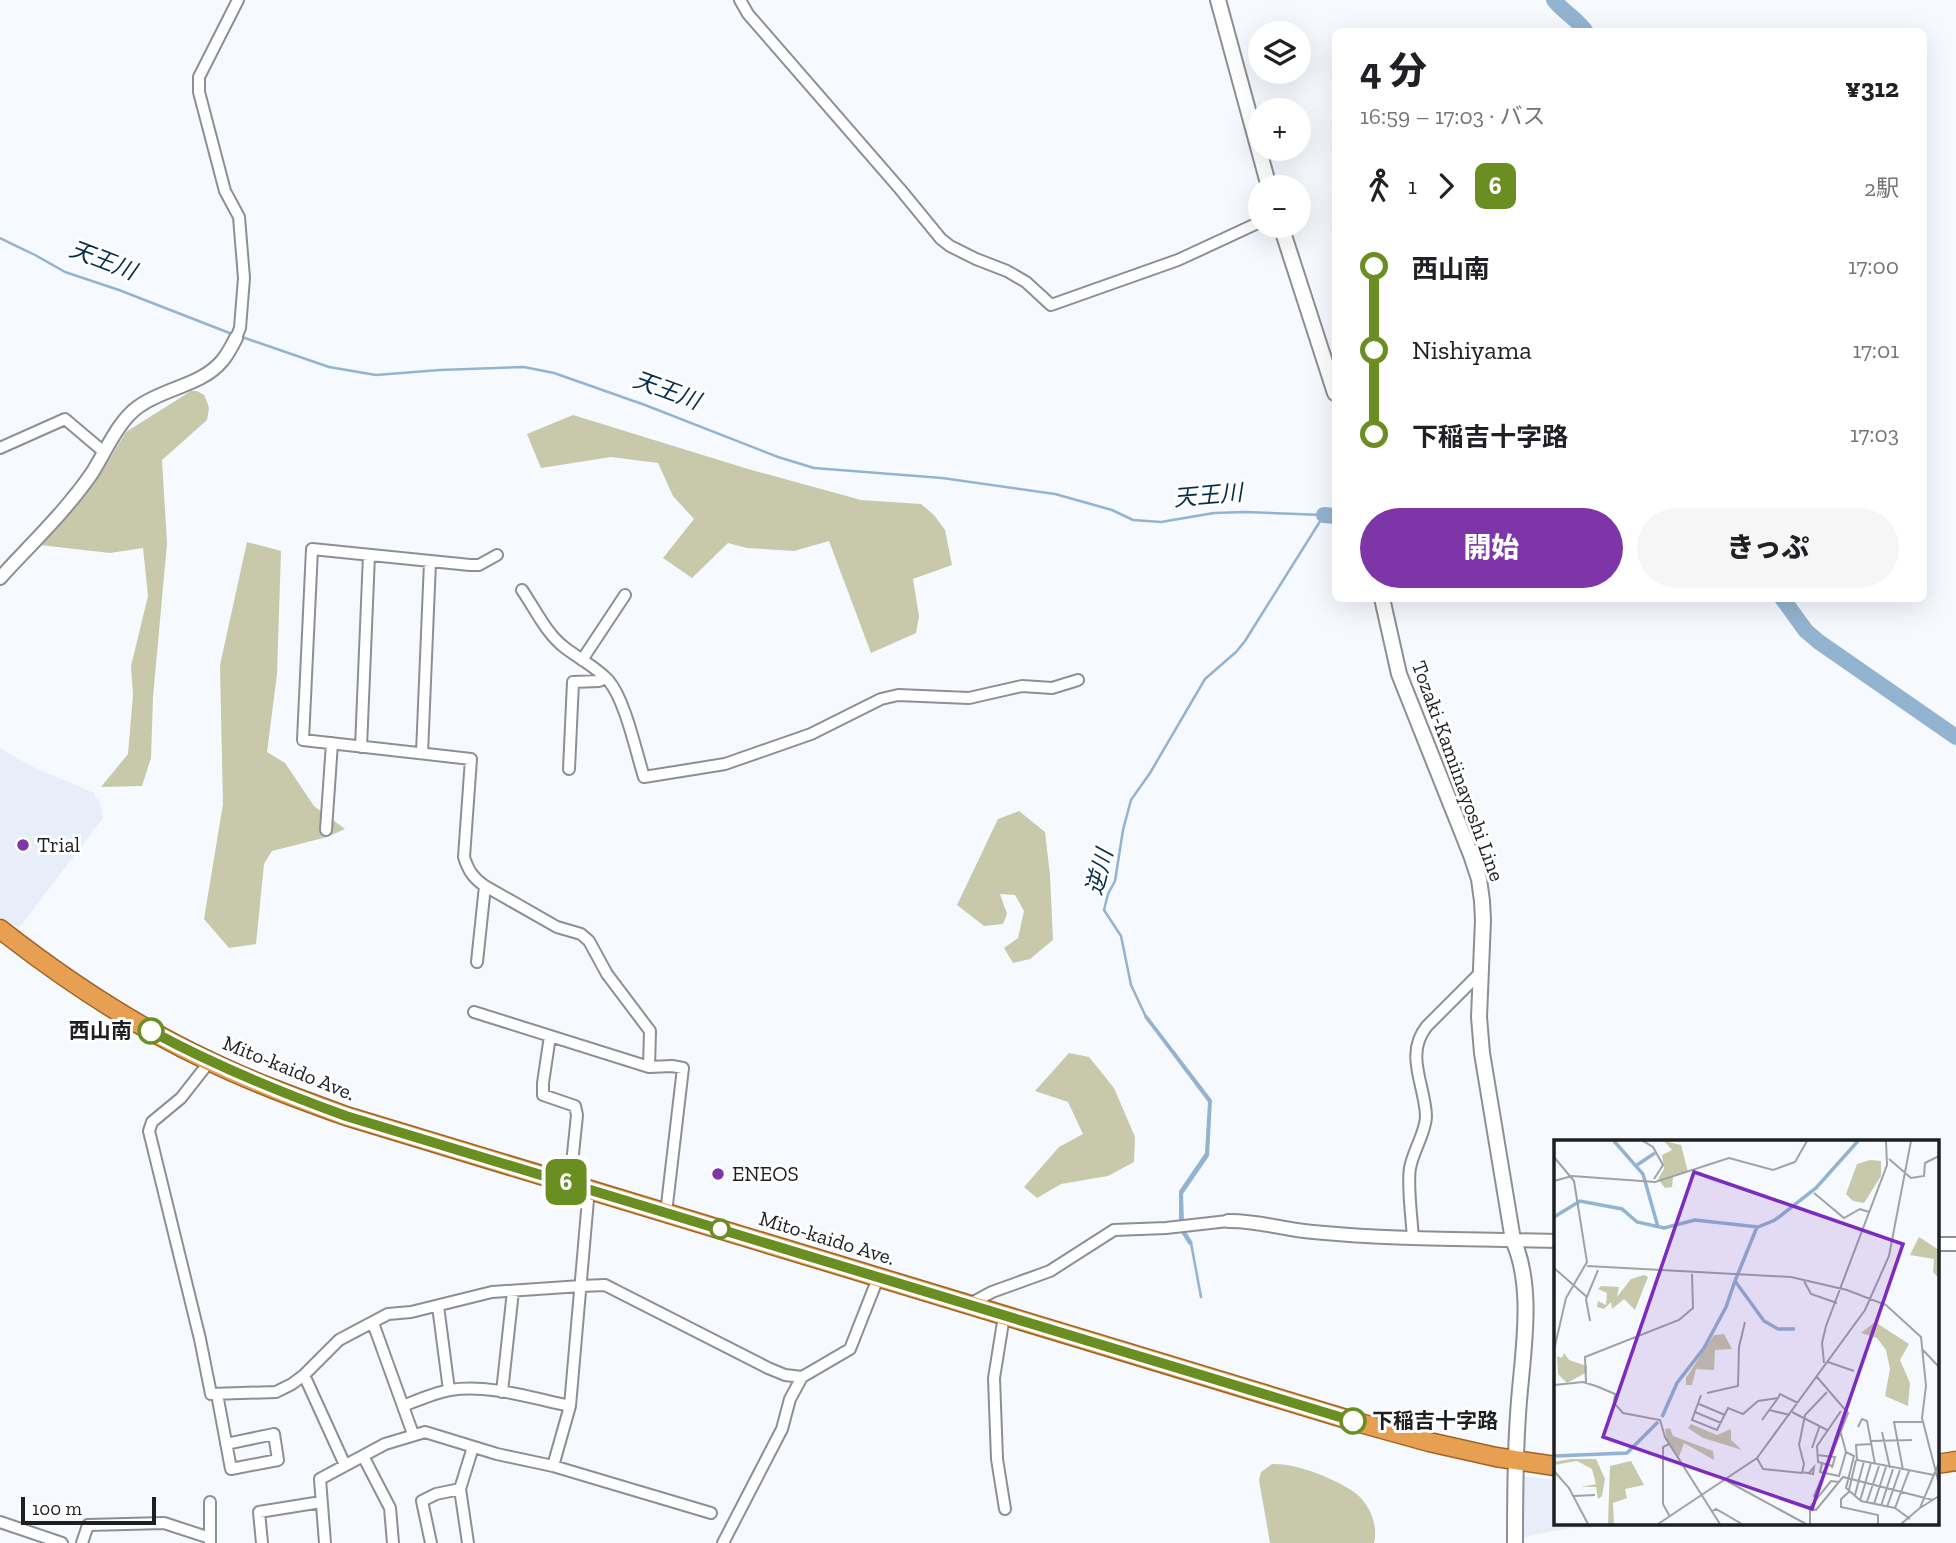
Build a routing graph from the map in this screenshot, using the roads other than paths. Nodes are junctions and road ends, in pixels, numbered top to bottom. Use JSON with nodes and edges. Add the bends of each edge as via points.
{"nodes":[{"id":1,"x":238,"y":0,"type":"edge"},
{"id":2,"x":740,"y":0,"type":"edge"},
{"id":3,"x":1218,"y":0,"type":"edge"},
{"id":4,"x":1266,"y":175,"type":"edge"},
{"id":5,"x":1248,"y":228,"type":"edge"},
{"id":6,"x":1285,"y":238,"type":"edge"},
{"id":7,"x":238,"y":333,"type":"joint"},
{"id":8,"x":1332,"y":384,"type":"edge"},
{"id":9,"x":0,"y":448,"type":"edge"},
{"id":10,"x":104,"y":452,"type":"junction"},
{"id":11,"x":369,"y":555,"type":"junction"},
{"id":12,"x":497,"y":555,"type":"dead end"},
{"id":13,"x":430,"y":562,"type":"junction"},
{"id":14,"x":0,"y":579,"type":"edge"},
{"id":15,"x":522,"y":590,"type":"dead end"},
{"id":16,"x":625,"y":596,"type":"dead end"},
{"id":17,"x":1383,"y":602,"type":"edge"},
{"id":18,"x":582,"y":660,"type":"junction"},
{"id":19,"x":606,"y":678,"type":"junction"},
{"id":20,"x":1078,"y":680,"type":"dead end"},
{"id":21,"x":332,"y":743,"type":"junction"},
{"id":22,"x":361,"y":747,"type":"junction"},
{"id":23,"x":422,"y":753,"type":"junction"},
{"id":24,"x":569,"y":769,"type":"dead end"},
{"id":25,"x":326,"y":830,"type":"dead end"},
{"id":26,"x":485,"y":886,"type":"junction"},
{"id":27,"x":0,"y":929,"type":"edge"},
{"id":28,"x":477,"y":962,"type":"dead end"},
{"id":29,"x":1480,"y":973,"type":"junction"},
{"id":30,"x":474,"y":1012,"type":"dead end"},
{"id":31,"x":550,"y":1036,"type":"junction"},
{"id":32,"x":210,"y":1061,"type":"junction"},
{"id":33,"x":649,"y":1068,"type":"junction"},
{"id":34,"x":570,"y":1183,"type":"junction"},
{"id":35,"x":589,"y":1188,"type":"junction"},
{"id":36,"x":666,"y":1213,"type":"junction"},
{"id":37,"x":1228,"y":1222,"type":"joint"},
{"id":38,"x":1413,"y":1239,"type":"junction"},
{"id":39,"x":1513,"y":1240,"type":"junction"},
{"id":40,"x":1554,"y":1241,"type":"edge"},
{"id":41,"x":1938,"y":1244,"type":"edge"},
{"id":42,"x":1956,"y":1244,"type":"edge"},
{"id":43,"x":878,"y":1278,"type":"junction"},
{"id":44,"x":582,"y":1286,"type":"junction"},
{"id":45,"x":513,"y":1291,"type":"junction"},
{"id":46,"x":968,"y":1305,"type":"junction"},
{"id":47,"x":438,"y":1306,"type":"junction"},
{"id":48,"x":1004,"y":1316,"type":"junction"},
{"id":49,"x":373,"y":1323,"type":"junction"},
{"id":50,"x":304,"y":1375,"type":"junction"},
{"id":51,"x":803,"y":1377,"type":"junction"},
{"id":52,"x":449,"y":1390,"type":"junction"},
{"id":53,"x":502,"y":1392,"type":"junction"},
{"id":54,"x":217,"y":1394,"type":"junction"},
{"id":55,"x":403,"y":1406,"type":"junction"},
{"id":56,"x":570,"y":1406,"type":"junction"},
{"id":57,"x":413,"y":1434,"type":"junction"},
{"id":58,"x":226,"y":1444,"type":"junction"},
{"id":59,"x":472,"y":1447,"type":"junction"},
{"id":60,"x":363,"y":1456,"type":"junction"},
{"id":61,"x":1515,"y":1460,"type":"junction"},
{"id":62,"x":1956,"y":1461,"type":"edge"},
{"id":63,"x":1938,"y":1464,"type":"edge"},
{"id":64,"x":345,"y":1465,"type":"junction"},
{"id":65,"x":553,"y":1466,"type":"junction"},
{"id":66,"x":1554,"y":1466,"type":"edge"},
{"id":67,"x":460,"y":1489,"type":"junction"},
{"id":68,"x":210,"y":1502,"type":"dead end"},
{"id":69,"x":321,"y":1502,"type":"junction"},
{"id":70,"x":1005,"y":1509,"type":"dead end"},
{"id":71,"x":711,"y":1513,"type":"dead end"},
{"id":72,"x":0,"y":1522,"type":"edge"},
{"id":73,"x":209,"y":1541,"type":"edge"},
{"id":74,"x":62,"y":1543,"type":"edge"},
{"id":75,"x":82,"y":1543,"type":"edge"},
{"id":76,"x":261,"y":1543,"type":"edge"},
{"id":77,"x":325,"y":1543,"type":"edge"},
{"id":78,"x":393,"y":1543,"type":"edge"},
{"id":79,"x":431,"y":1543,"type":"edge"},
{"id":80,"x":468,"y":1543,"type":"edge"},
{"id":81,"x":723,"y":1543,"type":"edge"},
{"id":82,"x":1515,"y":1543,"type":"edge"}],
"edges":[{"from":1,"to":7,"type":"street","via":[[199,77],[225,191],[239,216],[244,278]]},
{"from":2,"to":5,"type":"street","via":[[941,239],[1026,282],[1051,305],[1178,260]]},
{"from":3,"to":4,"type":"main road"},
{"from":6,"to":8,"type":"main road"},
{"from":7,"to":10,"type":"street","via":[[212,370],[136,408]]},
{"from":9,"to":10,"type":"street","via":[[65,419]]},
{"from":10,"to":14,"type":"street","via":[[74,496]]},
{"from":11,"to":13,"type":"street"},
{"from":11,"to":21,"type":"street","via":[[312,549],[303,740]]},
{"from":11,"to":22,"type":"street"},
{"from":12,"to":13,"type":"street","via":[[479,565]]},
{"from":13,"to":23,"type":"street"},
{"from":15,"to":18,"type":"street","via":[[550,633]]},
{"from":16,"to":18,"type":"street"},
{"from":17,"to":29,"type":"main road","name":"Tozaki-Kamiinayoshi Line","via":[[1399,674],[1479,879],[1483,920]]},
{"from":18,"to":19,"type":"street"},
{"from":19,"to":20,"type":"street","via":[[623,708],[644,777],[725,764],[811,734],[898,695],[969,698],[1022,686],[1052,688]]},
{"from":19,"to":24,"type":"street","via":[[573,682]]},
{"from":21,"to":22,"type":"street"},
{"from":21,"to":25,"type":"street"},
{"from":22,"to":23,"type":"street"},
{"from":23,"to":26,"type":"street","via":[[471,759],[464,857],[468,871]]},
{"from":26,"to":28,"type":"street"},
{"from":26,"to":33,"type":"street","via":[[590,941],[607,974],[650,1031]]},
{"from":27,"to":32,"type":"highway","name":"Mito-kaido Ave.","via":[[116,1011]]},
{"from":29,"to":38,"type":"street","via":[[1427,1026],[1416,1049],[1426,1115],[1409,1170]]},
{"from":29,"to":39,"type":"main road","name":"Tozaki-Kamiinayoshi Line","via":[[1482,1053]]},
{"from":30,"to":31,"type":"street"},
{"from":31,"to":33,"type":"street"},
{"from":31,"to":34,"type":"street","via":[[543,1095],[575,1106],[577,1115]]},
{"from":32,"to":34,"type":"highway","name":"Mito-kaido Ave.","via":[[346,1116]]},
{"from":32,"to":54,"type":"street","via":[[181,1098],[152,1122],[149,1131],[211,1394]]},
{"from":33,"to":36,"type":"street","via":[[683,1068]]},
{"from":34,"to":35,"type":"highway","name":"Mito-kaido Ave."},
{"from":35,"to":36,"type":"highway","name":"Mito-kaido Ave."},
{"from":35,"to":44,"type":"street"},
{"from":36,"to":43,"type":"highway","name":"Mito-kaido Ave."},
{"from":37,"to":38,"type":"street"},
{"from":37,"to":46,"type":"street","via":[[1114,1230],[1051,1271]]},
{"from":38,"to":39,"type":"street"},
{"from":39,"to":40,"type":"street"},
{"from":39,"to":61,"type":"main road","name":"Tozaki-Kamiinayoshi Line","via":[[1524,1273],[1525,1329]]},
{"from":41,"to":42,"type":"street"},
{"from":43,"to":46,"type":"highway","name":"Mito-kaido Ave."},
{"from":43,"to":51,"type":"street","via":[[850,1349]]},
{"from":44,"to":45,"type":"street"},
{"from":44,"to":51,"type":"street","via":[[605,1285],[768,1368]]},
{"from":44,"to":56,"type":"street"},
{"from":45,"to":47,"type":"street"},
{"from":45,"to":53,"type":"street"},
{"from":46,"to":48,"type":"highway","name":"Mito-kaido Ave."},
{"from":47,"to":49,"type":"street","via":[[388,1314]]},
{"from":47,"to":52,"type":"street"},
{"from":48,"to":61,"type":"highway","name":"Mito-kaido Ave.","via":[[1363,1424]]},
{"from":48,"to":70,"type":"street","via":[[994,1378],[997,1458]]},
{"from":49,"to":50,"type":"street","via":[[339,1340]]},
{"from":49,"to":55,"type":"street"},
{"from":50,"to":54,"type":"street","via":[[276,1392]]},
{"from":50,"to":64,"type":"street"},
{"from":51,"to":81,"type":"street","via":[[790,1399],[782,1429]]},
{"from":52,"to":53,"type":"street"},
{"from":52,"to":55,"type":"street"},
{"from":53,"to":56,"type":"street"},
{"from":54,"to":58,"type":"street"},
{"from":55,"to":57,"type":"street"},
{"from":56,"to":65,"type":"street"},
{"from":57,"to":59,"type":"street","via":[[425,1432]]},
{"from":57,"to":60,"type":"street"},
{"from":58,"to":58,"type":"street","via":[[231,1469],[278,1460],[274,1434]]},
{"from":59,"to":65,"type":"street"},
{"from":59,"to":67,"type":"street"},
{"from":60,"to":64,"type":"street"},
{"from":60,"to":78,"type":"street","via":[[390,1508]]},
{"from":61,"to":66,"type":"highway","name":"Mito-kaido Ave."},
{"from":61,"to":82,"type":"main road","name":"Tozaki-Kamiinayoshi Line"},
{"from":62,"to":63,"type":"highway"},
{"from":64,"to":69,"type":"street","via":[[320,1479]]},
{"from":65,"to":71,"type":"street"},
{"from":67,"to":79,"type":"street","via":[[422,1500]]},
{"from":67,"to":80,"type":"street"},
{"from":68,"to":73,"type":"street"},
{"from":69,"to":76,"type":"street","via":[[259,1512]]},
{"from":69,"to":77,"type":"street"},
{"from":72,"to":74,"type":"street"},
{"from":73,"to":75,"type":"street","via":[[164,1523],[88,1525]]}]}
